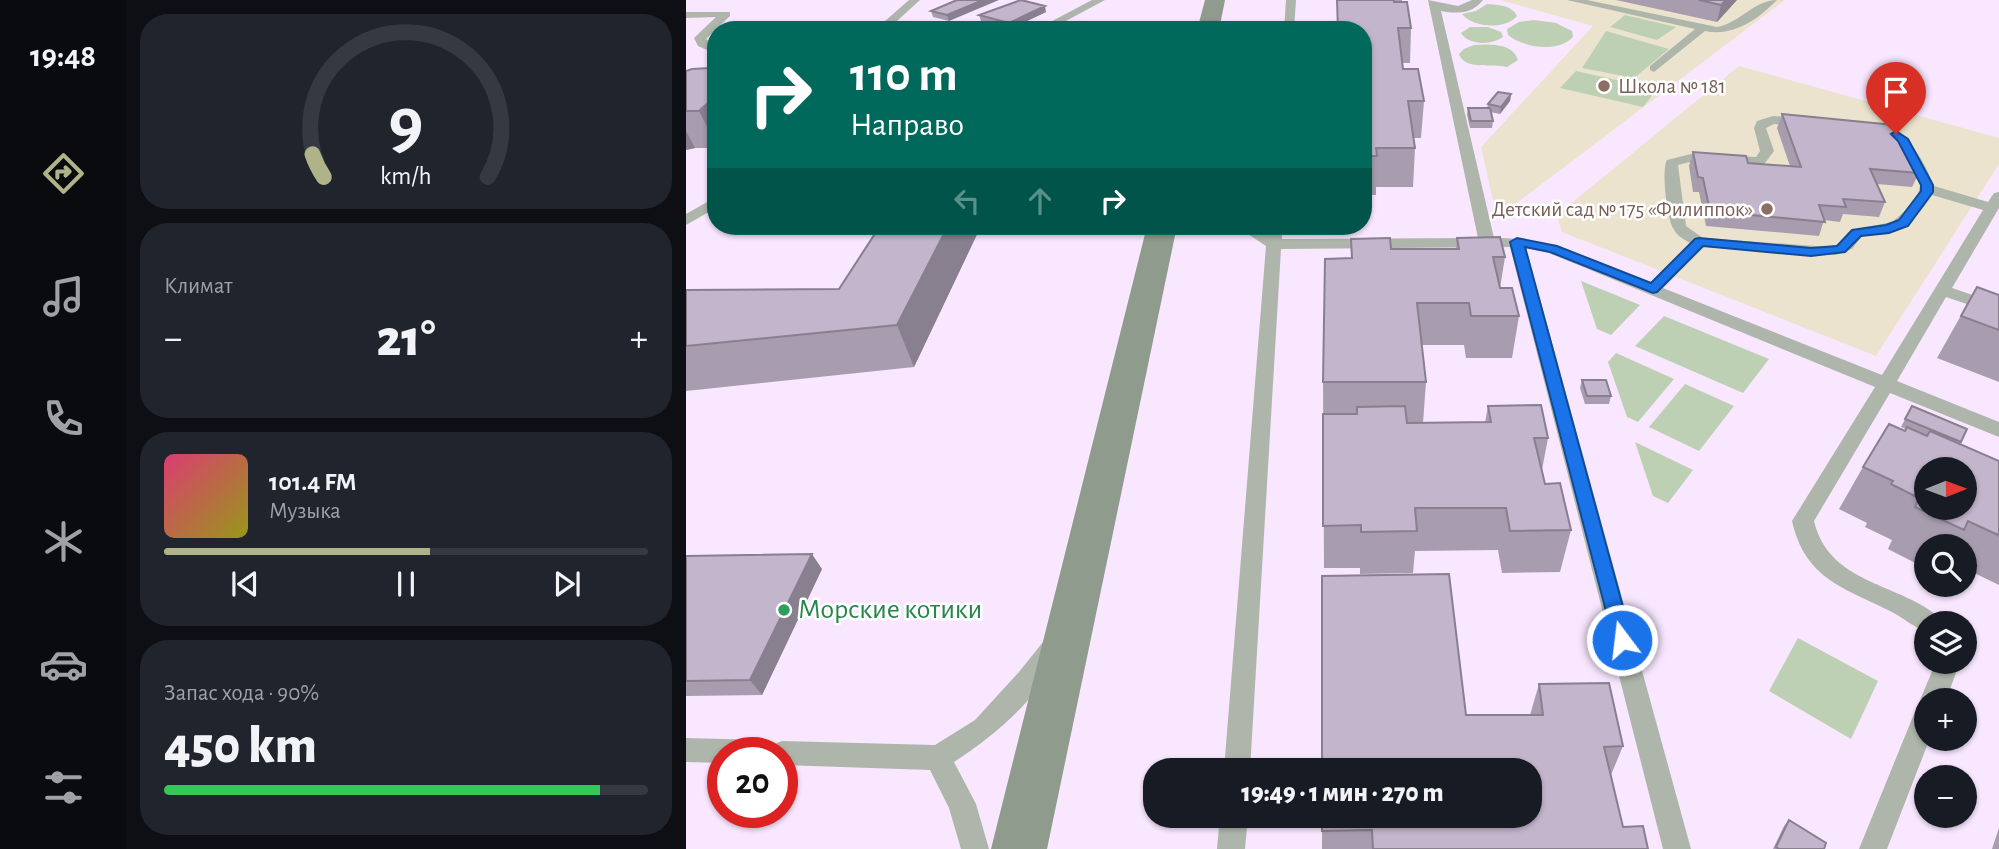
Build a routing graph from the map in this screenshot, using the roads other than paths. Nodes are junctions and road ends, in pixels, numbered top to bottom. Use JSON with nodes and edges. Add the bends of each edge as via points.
{"nodes":[{"id":1,"x":915,"y":0,"type":"edge"},
{"id":2,"x":1100,"y":0,"type":"edge"},
{"id":3,"x":1215,"y":0,"type":"edge"},
{"id":4,"x":1291,"y":0,"type":"edge"},
{"id":5,"x":1478,"y":0,"type":"edge"},
{"id":6,"x":1572,"y":0,"type":"edge"},
{"id":7,"x":1772,"y":0,"type":"edge"},
{"id":8,"x":1434,"y":3,"type":"edge"},
{"id":9,"x":686,"y":15,"type":"edge"},
{"id":10,"x":719,"y":21,"type":"edge"},
{"id":11,"x":890,"y":21,"type":"edge"},
{"id":12,"x":1058,"y":21,"type":"edge"},
{"id":13,"x":1210,"y":21,"type":"edge"},
{"id":14,"x":1290,"y":21,"type":"edge"},
{"id":15,"x":1702,"y":28,"type":"junction"},
{"id":16,"x":707,"y":32,"type":"edge"},
{"id":17,"x":707,"y":45,"type":"edge"},
{"id":18,"x":1654,"y":68,"type":"dead end"},
{"id":19,"x":1928,"y":189,"type":"junction"},
{"id":20,"x":1997,"y":200,"type":"edge"},
{"id":21,"x":707,"y":207,"type":"edge"},
{"id":22,"x":686,"y":221,"type":"edge"},
{"id":23,"x":1161,"y":235,"type":"edge"},
{"id":24,"x":1275,"y":235,"type":"edge"},
{"id":25,"x":1487,"y":242,"type":"junction"},
{"id":26,"x":1517,"y":242,"type":"junction"},
{"id":27,"x":1699,"y":242,"type":"junction"},
{"id":28,"x":1653,"y":289,"type":"junction"},
{"id":29,"x":1942,"y":290,"type":"junction"},
{"id":30,"x":1999,"y":310,"type":"edge"},
{"id":31,"x":1886,"y":384,"type":"junction"},
{"id":32,"x":1999,"y":430,"type":"edge"},
{"id":33,"x":1914,"y":615,"type":"edge"},
{"id":34,"x":1071,"y":622,"type":"junction"},
{"id":35,"x":1914,"y":747,"type":"edge"},
{"id":36,"x":686,"y":750,"type":"edge"},
{"id":37,"x":707,"y":751,"type":"edge"},
{"id":38,"x":798,"y":754,"type":"edge"},
{"id":39,"x":938,"y":758,"type":"junction"},
{"id":40,"x":1238,"y":758,"type":"edge"},
{"id":41,"x":1233,"y":828,"type":"edge"},
{"id":42,"x":975,"y":849,"type":"edge"},
{"id":43,"x":1019,"y":849,"type":"edge"},
{"id":44,"x":1231,"y":849,"type":"edge"},
{"id":45,"x":1677,"y":849,"type":"edge"},
{"id":46,"x":1873,"y":849,"type":"edge"}],
"edges":[{"from":1,"to":11,"type":"lane"},
{"from":2,"to":12,"type":"lane"},
{"from":3,"to":13,"type":"main road"},
{"from":4,"to":14,"type":"lane"},
{"from":5,"to":8,"type":"lane","via":[[1462,9]]},
{"from":6,"to":15,"type":"lane"},
{"from":7,"to":15,"type":"lane","via":[[1735,27]]},
{"from":8,"to":25,"type":"lane"},
{"from":9,"to":10,"type":"lane","via":[[726,14]]},
{"from":15,"to":18,"type":"lane"},
{"from":16,"to":17,"type":"lane","via":[[699,40]]},
{"from":19,"to":20,"type":"lane"},
{"from":19,"to":27,"type":"lane","via":[[1904,223],[1857,233],[1847,246],[1830,252]]},
{"from":19,"to":27,"type":"lane","via":[[1902,139],[1890,131],[1766,122],[1760,128],[1768,151],[1760,160],[1684,159],[1672,163],[1678,226]]},
{"from":20,"to":29,"type":"lane"},
{"from":21,"to":22,"type":"lane"},
{"from":23,"to":34,"type":"main road"},
{"from":24,"to":25,"type":"lane"},
{"from":24,"to":40,"type":"lane"},
{"from":25,"to":26,"type":"lane"},
{"from":26,"to":28,"type":"lane","via":[[1553,248]]},
{"from":26,"to":45,"type":"lane"},
{"from":27,"to":28,"type":"lane"},
{"from":28,"to":31,"type":"lane"},
{"from":29,"to":30,"type":"lane"},
{"from":29,"to":31,"type":"lane"},
{"from":31,"to":32,"type":"lane"},
{"from":31,"to":33,"type":"lane","via":[[1803,521],[1804,535],[1816,556],[1839,575]]},
{"from":34,"to":39,"type":"lane","via":[[1028,680],[984,728]]},
{"from":34,"to":43,"type":"main road"},
{"from":35,"to":46,"type":"lane"},
{"from":36,"to":37,"type":"lane"},
{"from":38,"to":39,"type":"lane"},
{"from":39,"to":42,"type":"lane","via":[[962,804]]},
{"from":41,"to":44,"type":"lane"}]}
